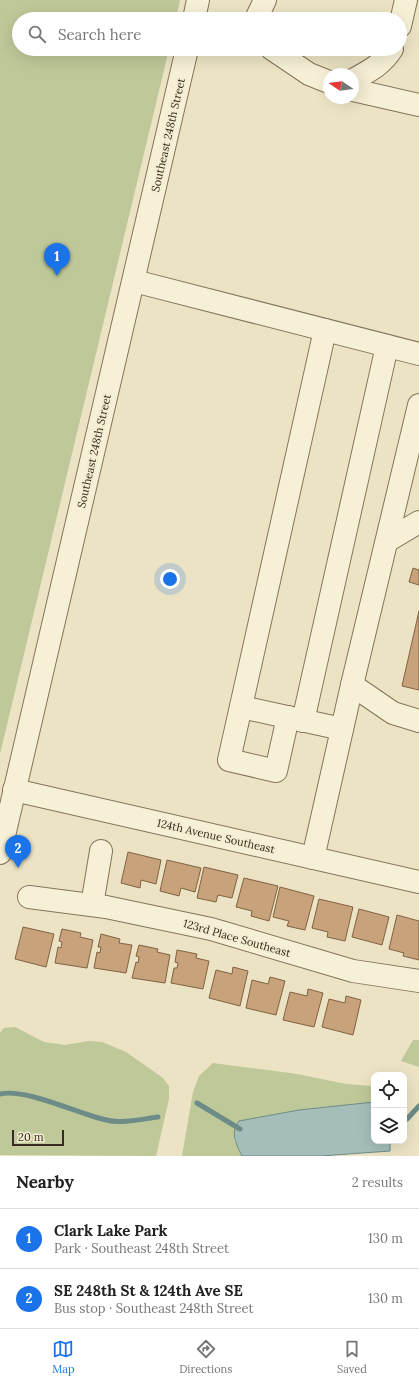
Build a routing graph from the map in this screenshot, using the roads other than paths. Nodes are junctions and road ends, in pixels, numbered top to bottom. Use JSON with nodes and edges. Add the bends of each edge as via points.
{"nodes":[{"id":1,"x":264,"y":0,"type":"edge"},
{"id":2,"x":406,"y":0,"type":"edge"},
{"id":3,"x":259,"y":12,"type":"edge"},
{"id":4,"x":403,"y":12,"type":"edge"},
{"id":5,"x":185,"y":56,"type":"edge"},
{"id":6,"x":282,"y":56,"type":"edge"},
{"id":7,"x":388,"y":56,"type":"edge"},
{"id":8,"x":359,"y":77,"type":"edge"},
{"id":9,"x":323,"y":80,"type":"edge"},
{"id":10,"x":359,"y":91,"type":"edge"},
{"id":11,"x":419,"y":106,"type":"edge"},
{"id":12,"x":134,"y":281,"type":"junction"},
{"id":13,"x":325,"y":330,"type":"junction"},
{"id":14,"x":387,"y":346,"type":"junction"},
{"id":15,"x":419,"y":354,"type":"edge"},
{"id":16,"x":419,"y":405,"type":"edge"},
{"id":17,"x":419,"y":522,"type":"edge"},
{"id":18,"x":387,"y":541,"type":"junction"},
{"id":19,"x":352,"y":685,"type":"junction"},
{"id":20,"x":241,"y":707,"type":"junction"},
{"id":21,"x":295,"y":719,"type":"junction"},
{"id":22,"x":419,"y":720,"type":"edge"},
{"id":23,"x":342,"y":729,"type":"junction"},
{"id":24,"x":14,"y":790,"type":"junction"},
{"id":25,"x":101,"y":851,"type":"dead end"},
{"id":26,"x":0,"y":853,"type":"edge"},
{"id":27,"x":313,"y":858,"type":"junction"},
{"id":28,"x":419,"y":882,"type":"edge"},
{"id":29,"x":29,"y":897,"type":"dead end"},
{"id":30,"x":92,"y":905,"type":"junction"},
{"id":31,"x":419,"y":981,"type":"edge"}],
"edges":[{"from":1,"to":3,"type":"street"},
{"from":2,"to":4,"type":"street"},
{"from":5,"to":12,"type":"street","name":"Southeast 248th Street"},
{"from":6,"to":9,"type":"street","via":[[309,74]]},
{"from":7,"to":8,"type":"street","via":[[375,68]]},
{"from":10,"to":11,"type":"street"},
{"from":12,"to":13,"type":"street"},
{"from":12,"to":24,"type":"street","name":"Southeast 248th Street"},
{"from":13,"to":14,"type":"street"},
{"from":13,"to":20,"type":"street"},
{"from":14,"to":15,"type":"street"},
{"from":14,"to":21,"type":"street"},
{"from":16,"to":18,"type":"street"},
{"from":17,"to":18,"type":"street"},
{"from":18,"to":19,"type":"street"},
{"from":19,"to":22,"type":"street","via":[[393,713]]},
{"from":19,"to":23,"type":"street"},
{"from":20,"to":21,"type":"street"},
{"from":20,"to":21,"type":"street","via":[[229,760],[276,771]]},
{"from":21,"to":23,"type":"street"},
{"from":23,"to":27,"type":"street"},
{"from":24,"to":26,"type":"street","name":"Southeast 248th Street"},
{"from":24,"to":27,"type":"street","name":"124th Avenue Southeast"},
{"from":25,"to":30,"type":"street"},
{"from":27,"to":28,"type":"street","name":"124th Avenue Southeast"},
{"from":29,"to":30,"type":"street","name":"123rd Place Southeast"},
{"from":30,"to":31,"type":"street","name":"123rd Place Southeast","via":[[211,929],[353,971]]}]}
